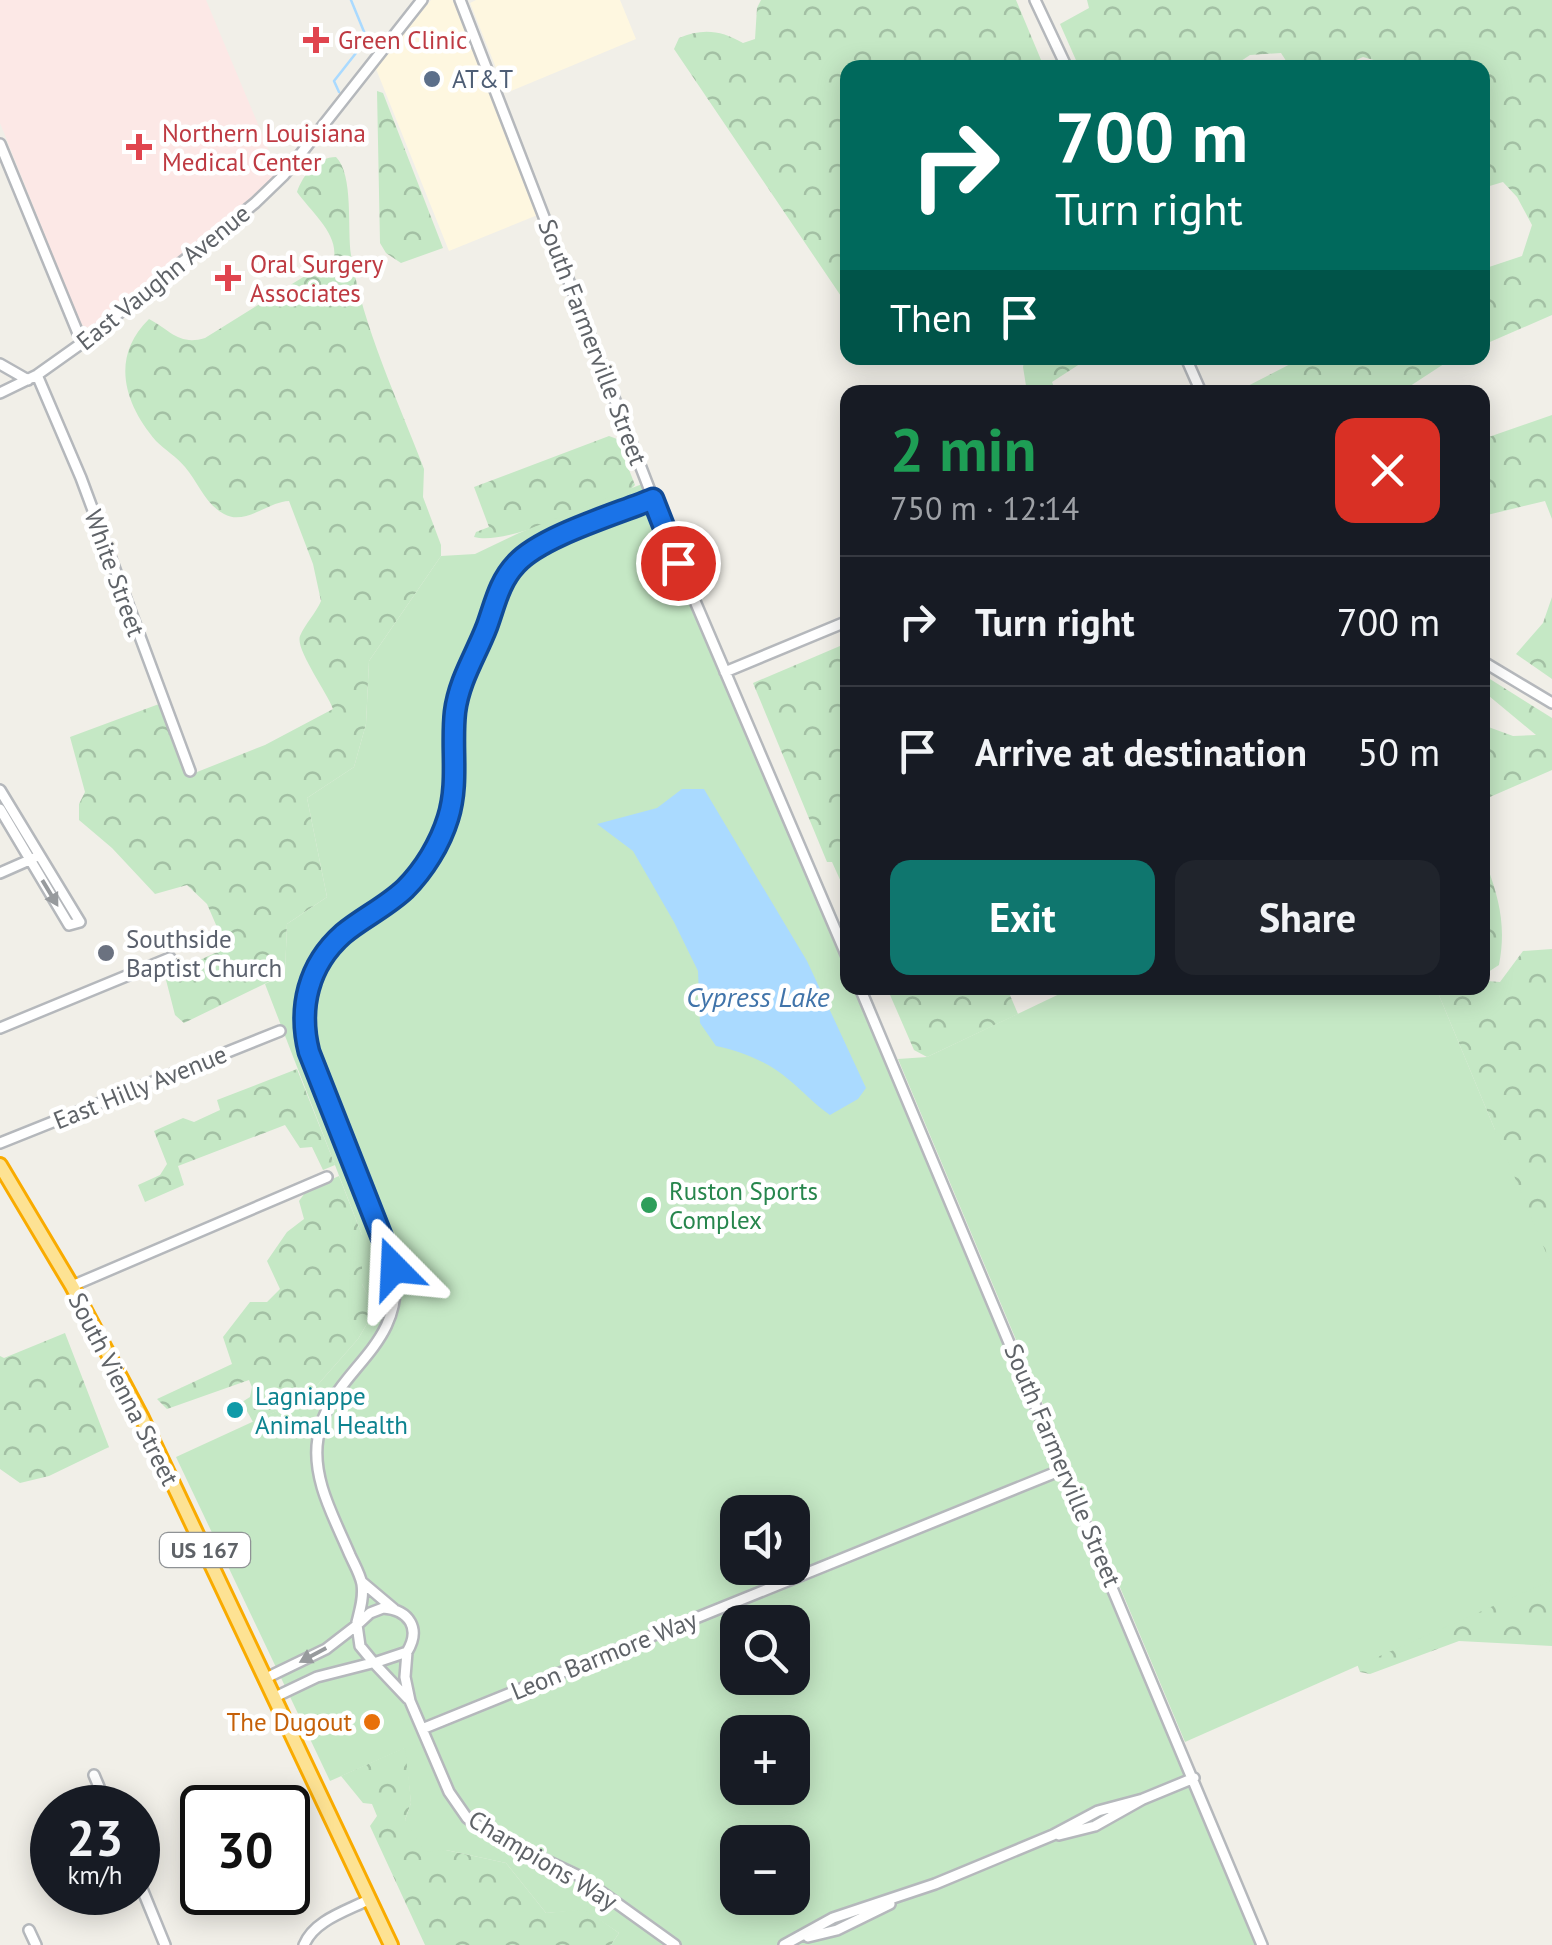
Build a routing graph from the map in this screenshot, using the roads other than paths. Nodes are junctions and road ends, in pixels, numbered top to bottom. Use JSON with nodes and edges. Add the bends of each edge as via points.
{"nodes":[{"id":1,"x":422,"y":0,"type":"edge"},
{"id":2,"x":460,"y":0,"type":"edge"},
{"id":3,"x":1035,"y":0,"type":"edge"},
{"id":4,"x":1063,"y":60,"type":"edge"},
{"id":5,"x":0,"y":144,"type":"edge"},
{"id":6,"x":82,"y":343,"type":"junction"},
{"id":7,"x":0,"y":364,"type":"edge"},
{"id":8,"x":33,"y":378,"type":"junction"},
{"id":9,"x":0,"y":394,"type":"edge"},
{"id":10,"x":653,"y":499,"type":"junction"},
{"id":11,"x":840,"y":624,"type":"edge"},
{"id":12,"x":1490,"y":666,"type":"edge"},
{"id":13,"x":725,"y":672,"type":"junction"},
{"id":14,"x":1552,"y":703,"type":"edge"},
{"id":15,"x":190,"y":771,"type":"dead end"},
{"id":16,"x":0,"y":790,"type":"edge"},
{"id":17,"x":0,"y":809,"type":"edge"},
{"id":18,"x":35,"y":858,"type":"junction"},
{"id":19,"x":0,"y":872,"type":"edge"},
{"id":20,"x":840,"y":940,"type":"edge"},
{"id":21,"x":170,"y":958,"type":"dead end"},
{"id":22,"x":863,"y":995,"type":"edge"},
{"id":23,"x":0,"y":1028,"type":"edge"},
{"id":24,"x":280,"y":1032,"type":"dead end"},
{"id":25,"x":0,"y":1142,"type":"edge"},
{"id":26,"x":0,"y":1164,"type":"edge"},
{"id":27,"x":327,"y":1177,"type":"dead end"},
{"id":28,"x":72,"y":1286,"type":"junction"},
{"id":29,"x":1064,"y":1469,"type":"junction"},
{"id":30,"x":362,"y":1582,"type":"junction"},
{"id":31,"x":396,"y":1609,"type":"junction"},
{"id":32,"x":357,"y":1624,"type":"junction"},
{"id":33,"x":408,"y":1652,"type":"junction"},
{"id":34,"x":373,"y":1663,"type":"junction"},
{"id":35,"x":266,"y":1678,"type":"junction"},
{"id":36,"x":274,"y":1698,"type":"junction"},
{"id":37,"x":410,"y":1701,"type":"junction"},
{"id":38,"x":422,"y":1729,"type":"junction"},
{"id":39,"x":94,"y":1775,"type":"dead end"},
{"id":40,"x":1194,"y":1778,"type":"junction"},
{"id":41,"x":98,"y":1785,"type":"edge"},
{"id":42,"x":370,"y":1899,"type":"junction"},
{"id":43,"x":153,"y":1915,"type":"edge"},
{"id":44,"x":29,"y":1930,"type":"dead end"},
{"id":45,"x":36,"y":1945,"type":"edge"},
{"id":46,"x":165,"y":1945,"type":"edge"},
{"id":47,"x":304,"y":1945,"type":"edge"},
{"id":48,"x":391,"y":1945,"type":"edge"},
{"id":49,"x":674,"y":1945,"type":"edge"},
{"id":50,"x":784,"y":1945,"type":"edge"},
{"id":51,"x":1262,"y":1945,"type":"edge"}],
"edges":[{"from":1,"to":6,"type":"street","name":"East Vaughn Avenue","via":[[281,178]]},
{"from":2,"to":10,"type":"street","name":"South Farmerville Street"},
{"from":3,"to":4,"type":"street"},
{"from":5,"to":6,"type":"street"},
{"from":6,"to":8,"type":"street","name":"East Vaughn Avenue"},
{"from":7,"to":8,"type":"street"},
{"from":8,"to":9,"type":"street","name":"East Vaughn Avenue"},
{"from":8,"to":15,"type":"street","name":"White Street","via":[[81,478]]},
{"from":10,"to":13,"type":"street","name":"South Farmerville Street"},
{"from":10,"to":30,"type":"street","name":"Champions Way","via":[[542,545],[506,576],[461,685],[444,830],[414,879],[343,934],[310,978],[304,1019],[309,1052],[397,1288],[387,1328],[326,1411],[316,1449],[322,1488]]},
{"from":11,"to":13,"type":"street"},
{"from":12,"to":14,"type":"street"},
{"from":13,"to":20,"type":"street","name":"South Farmerville Street"},
{"from":16,"to":18,"type":"street"},
{"from":17,"to":18,"type":"street"},
{"from":18,"to":18,"type":"street","one_way":true,"via":[[69,925],[76,925],[80,922]]},
{"from":18,"to":19,"type":"street"},
{"from":21,"to":23,"type":"street"},
{"from":22,"to":29,"type":"street","name":"South Farmerville Street"},
{"from":24,"to":25,"type":"street","name":"East Hilly Avenue"},
{"from":26,"to":28,"type":"highway","name":"South Vienna Street","number":"US 167"},
{"from":27,"to":28,"type":"street"},
{"from":28,"to":35,"type":"highway","name":"South Vienna Street","number":"US 167"},
{"from":29,"to":38,"type":"street","name":"Leon Barmore Way"},
{"from":29,"to":40,"type":"street","name":"South Farmerville Street"},
{"from":30,"to":31,"type":"street","name":"Champions Way"},
{"from":30,"to":32,"type":"street","name":"Champions Way"},
{"from":31,"to":32,"type":"street","via":[[376,1610]]},
{"from":31,"to":33,"type":"street","name":"Champions Way","via":[[414,1626]]},
{"from":32,"to":34,"type":"street","name":"Champions Way","via":[[360,1646]]},
{"from":32,"to":35,"type":"street","one_way":true,"via":[[326,1649]]},
{"from":33,"to":34,"type":"street"},
{"from":33,"to":37,"type":"street","name":"Champions Way"},
{"from":34,"to":36,"type":"street","via":[[316,1677]]},
{"from":34,"to":37,"type":"street","name":"Champions Way"},
{"from":35,"to":36,"type":"highway","name":"South Vienna Street","number":"US 167"},
{"from":36,"to":42,"type":"highway","name":"South Vienna Street","number":"US 167"},
{"from":37,"to":38,"type":"street","name":"Champions Way"},
{"from":38,"to":49,"type":"street","name":"Champions Way","via":[[448,1792],[467,1818],[580,1876]]},
{"from":39,"to":41,"type":"street"},
{"from":40,"to":50,"type":"street","via":[[1098,1811],[900,1898],[844,1914]]},
{"from":40,"to":51,"type":"street","name":"South Farmerville Street"},
{"from":42,"to":47,"type":"street","via":[[317,1927]]},
{"from":42,"to":48,"type":"highway","name":"South Vienna Street","number":"US 167"},
{"from":43,"to":46,"type":"street"},
{"from":44,"to":45,"type":"street"}]}
